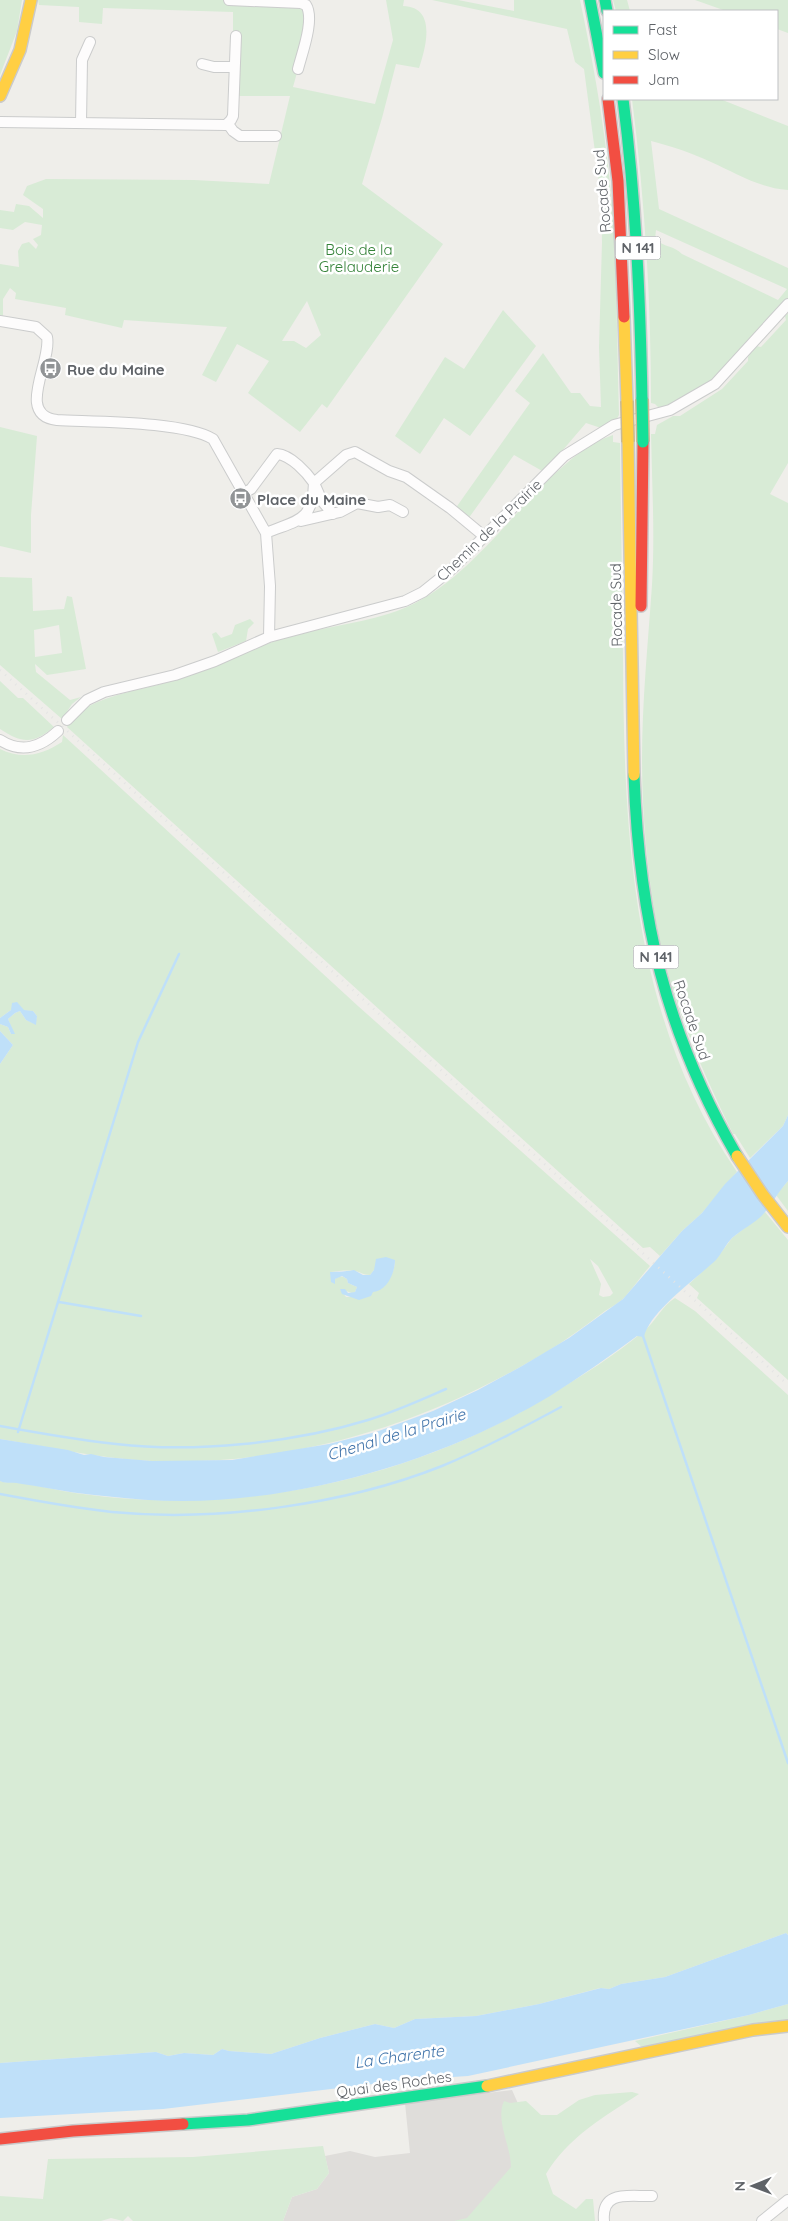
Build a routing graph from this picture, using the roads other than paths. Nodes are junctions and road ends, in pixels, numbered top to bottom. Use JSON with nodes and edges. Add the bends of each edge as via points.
{"nodes":[{"id":1,"x":31,"y":0,"type":"edge"},
{"id":2,"x":229,"y":0,"type":"edge"},
{"id":3,"x":590,"y":0,"type":"edge"},
{"id":4,"x":236,"y":36,"type":"dead end"},
{"id":5,"x":90,"y":42,"type":"dead end"},
{"id":6,"x":202,"y":64,"type":"dead end"},
{"id":7,"x":234,"y":67,"type":"junction"},
{"id":8,"x":603,"y":68,"type":"edge"},
{"id":9,"x":298,"y":69,"type":"dead end"},
{"id":10,"x":0,"y":96,"type":"edge"},
{"id":11,"x":608,"y":100,"type":"edge"},
{"id":12,"x":623,"y":100,"type":"edge"},
{"id":13,"x":0,"y":122,"type":"edge"},
{"id":14,"x":81,"y":123,"type":"junction"},
{"id":15,"x":228,"y":124,"type":"junction"},
{"id":16,"x":276,"y":136,"type":"dead end"},
{"id":17,"x":788,"y":304,"type":"edge"},
{"id":18,"x":0,"y":321,"type":"edge"},
{"id":19,"x":314,"y":484,"type":"junction"},
{"id":20,"x":244,"y":493,"type":"junction"},
{"id":21,"x":403,"y":512,"type":"dead end"},
{"id":22,"x":332,"y":514,"type":"junction"},
{"id":23,"x":293,"y":523,"type":"junction"},
{"id":24,"x":266,"y":533,"type":"junction"},
{"id":25,"x":485,"y":537,"type":"junction"},
{"id":26,"x":269,"y":636,"type":"junction"},
{"id":27,"x":67,"y":720,"type":"dead end"},
{"id":28,"x":58,"y":731,"type":"dead end"},
{"id":29,"x":0,"y":740,"type":"edge"},
{"id":30,"x":634,"y":768,"type":"junction"},
{"id":31,"x":786,"y":1225,"type":"edge"},
{"id":32,"x":788,"y":2026,"type":"edge"},
{"id":33,"x":0,"y":2139,"type":"edge"},
{"id":34,"x":652,"y":2196,"type":"dead end"},
{"id":35,"x":788,"y":2200,"type":"edge"},
{"id":36,"x":604,"y":2221,"type":"edge"},
{"id":37,"x":762,"y":2221,"type":"edge"}],
"edges":[{"from":1,"to":10,"type":"main road","via":[[28,24],[15,66]]},
{"from":2,"to":9,"type":"street","via":[[306,5],[310,16]]},
{"from":3,"to":8,"type":"main road"},
{"from":4,"to":7,"type":"street"},
{"from":5,"to":14,"type":"street","via":[[82,60]]},
{"from":6,"to":7,"type":"street"},
{"from":7,"to":15,"type":"street","via":[[233,116]]},
{"from":11,"to":30,"type":"main road","name":"Rocade Sud","number":"N 141","bridge":true,"via":[[618,181],[627,401]]},
{"from":12,"to":30,"type":"main road","name":"Rocade Sud","number":"N 141","bridge":true,"via":[[633,178],[640,284],[642,399],[643,569]]},
{"from":13,"to":14,"type":"street"},
{"from":14,"to":15,"type":"street"},
{"from":15,"to":16,"type":"street","via":[[236,135]]},
{"from":17,"to":25,"type":"street","name":"Chemin de la Prairie","via":[[715,384],[670,410],[614,425],[564,456]]},
{"from":18,"to":20,"type":"street","via":[[36,327],[47,337],[48,351],[36,392],[36,404],[44,417],[155,426],[207,435],[217,444]]},
{"from":19,"to":20,"type":"street","via":[[298,466],[284,455],[277,454]]},
{"from":19,"to":22,"type":"street"},
{"from":19,"to":23,"type":"street","via":[[312,506]]},
{"from":19,"to":25,"type":"street","via":[[346,455],[355,452],[406,477]]},
{"from":20,"to":24,"type":"street"},
{"from":21,"to":22,"type":"street","via":[[390,505],[378,507],[357,503]]},
{"from":22,"to":23,"type":"street"},
{"from":23,"to":24,"type":"street"},
{"from":24,"to":26,"type":"street"},
{"from":25,"to":26,"type":"street","name":"Chemin de la Prairie","via":[[454,568],[405,602]]},
{"from":26,"to":27,"type":"street","name":"Chemin de la Prairie","via":[[175,675],[96,696]]},
{"from":28,"to":29,"type":"street","via":[[42,744],[26,749]]},
{"from":30,"to":31,"type":"main road","name":"Rocade Sud","number":"N 141","via":[[642,874],[655,953],[685,1053],[724,1134]]},
{"from":32,"to":33,"type":"main road","name":"Quai des Roches","via":[[753,2030],[485,2086],[248,2120],[73,2130]]},
{"from":34,"to":36,"type":"street","via":[[609,2200],[604,2206]]},
{"from":35,"to":37,"type":"street"}]}
